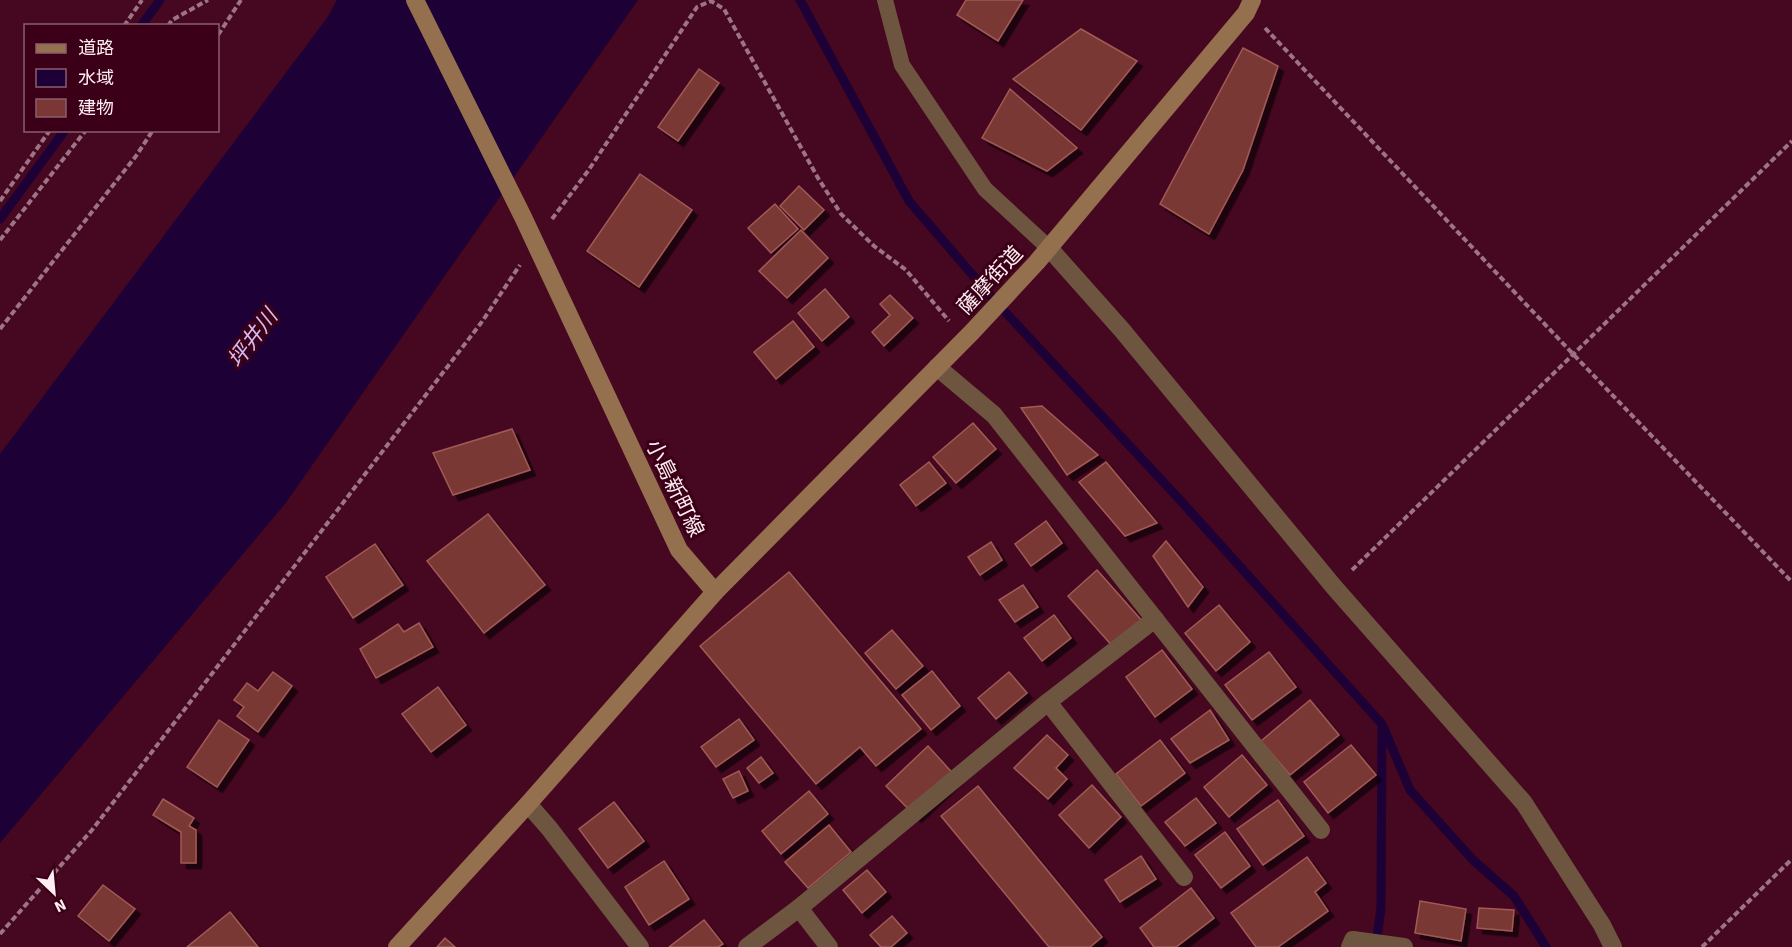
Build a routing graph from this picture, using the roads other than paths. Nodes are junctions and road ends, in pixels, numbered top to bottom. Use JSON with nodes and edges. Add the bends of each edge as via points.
{"nodes":[{"id":1,"x":416,"y":0,"type":"edge"},
{"id":2,"x":885,"y":0,"type":"edge"},
{"id":3,"x":1249,"y":7,"type":"edge"},
{"id":4,"x":1043,"y":255,"type":"junction"},
{"id":5,"x":937,"y":367,"type":"junction"},
{"id":6,"x":714,"y":591,"type":"junction"},
{"id":7,"x":1155,"y":619,"type":"junction"},
{"id":8,"x":1047,"y":702,"type":"junction"},
{"id":9,"x":528,"y":804,"type":"junction"},
{"id":10,"x":1321,"y":830,"type":"dead end"},
{"id":11,"x":1184,"y":877,"type":"dead end"},
{"id":12,"x":799,"y":908,"type":"junction"},
{"id":13,"x":396,"y":947,"type":"edge"},
{"id":14,"x":640,"y":947,"type":"edge"},
{"id":15,"x":747,"y":947,"type":"edge"},
{"id":16,"x":829,"y":947,"type":"edge"},
{"id":17,"x":1350,"y":947,"type":"edge"},
{"id":18,"x":1404,"y":947,"type":"edge"},
{"id":19,"x":1613,"y":947,"type":"edge"}],
"edges":[{"from":1,"to":6,"type":"main road","name":"小島新町線","via":[[679,550]]},
{"from":2,"to":4,"type":"lane","via":[[902,65],[985,189]]},
{"from":3,"to":4,"type":"main road","name":"薩摩街道"},
{"from":4,"to":5,"type":"main road","name":"薩摩街道"},
{"from":4,"to":19,"type":"street","via":[[1122,330],[1334,587],[1524,803]]},
{"from":5,"to":6,"type":"main road","name":"薩摩街道"},
{"from":5,"to":7,"type":"street","via":[[993,415]]},
{"from":6,"to":9,"type":"main road"},
{"from":7,"to":8,"type":"street"},
{"from":7,"to":10,"type":"street"},
{"from":8,"to":11,"type":"street"},
{"from":8,"to":12,"type":"street"},
{"from":9,"to":13,"type":"main road"},
{"from":9,"to":14,"type":"street"},
{"from":12,"to":15,"type":"street"},
{"from":12,"to":16,"type":"street"},
{"from":17,"to":18,"type":"street","via":[[1353,940]]}]}
